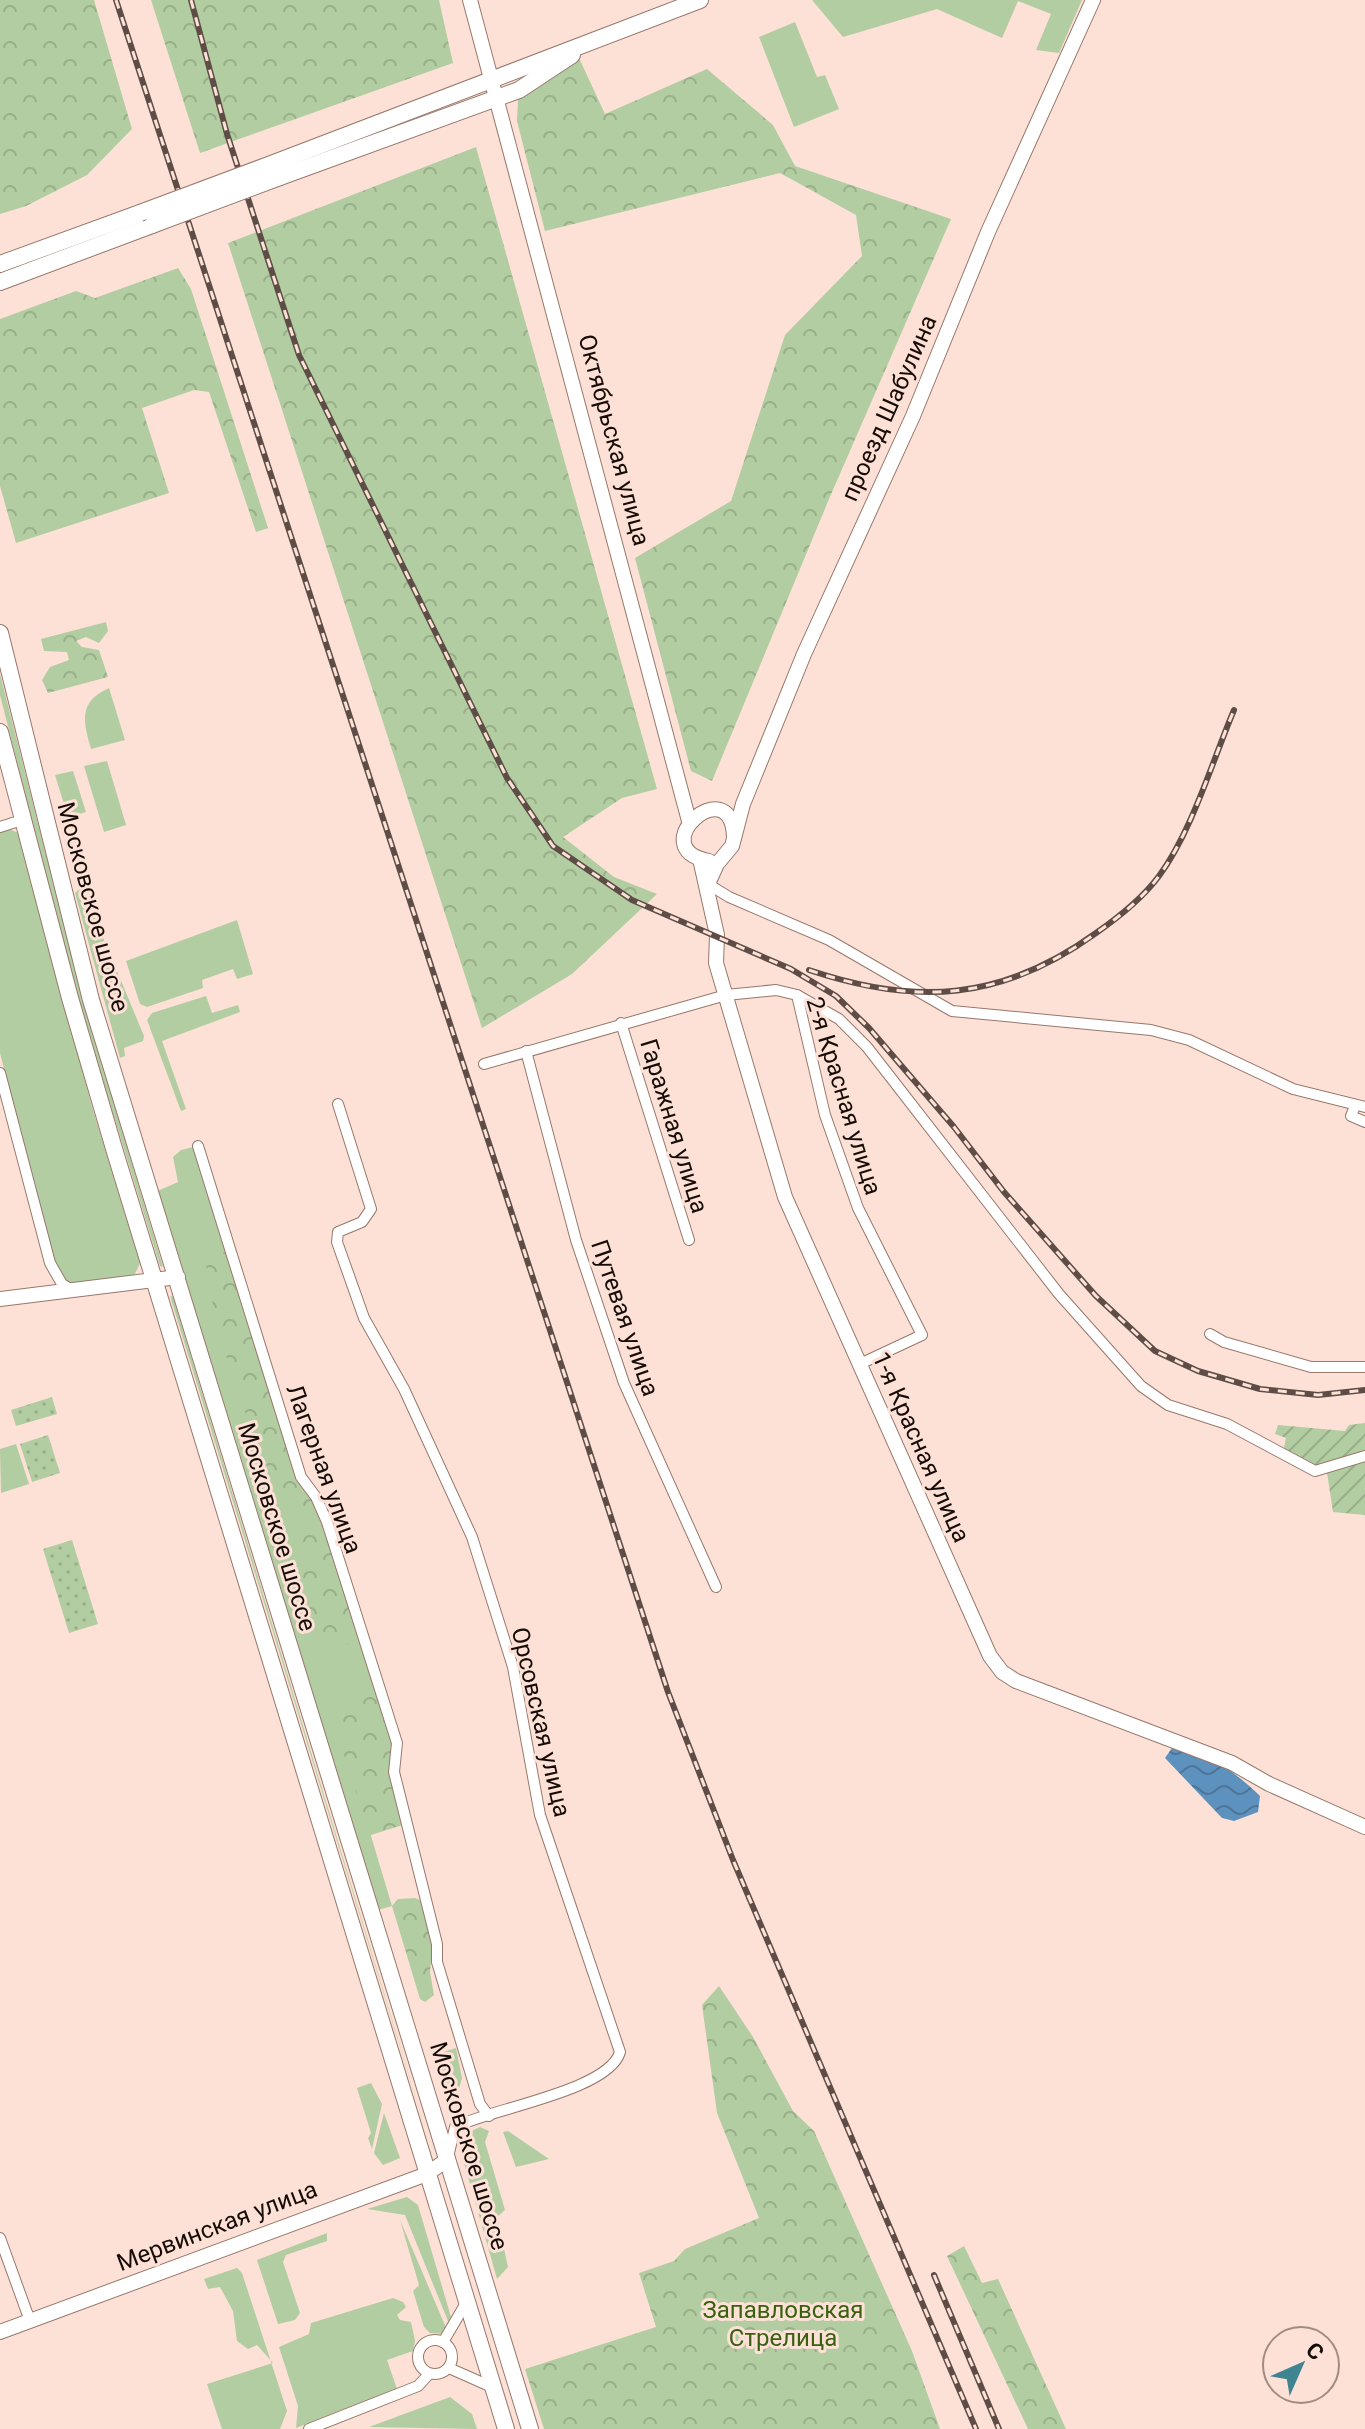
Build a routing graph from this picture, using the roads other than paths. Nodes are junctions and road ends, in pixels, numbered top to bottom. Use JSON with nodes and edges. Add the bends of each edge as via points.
{"nodes":[{"id":1,"x":470,"y":0,"type":"edge"},
{"id":2,"x":700,"y":0,"type":"edge"},
{"id":3,"x":1093,"y":0,"type":"edge"},
{"id":4,"x":593,"y":41,"type":"junction"},
{"id":5,"x":492,"y":78,"type":"junction"},
{"id":6,"x":496,"y":98,"type":"junction"},
{"id":7,"x":277,"y":170,"type":"junction"},
{"id":8,"x":146,"y":219,"type":"junction"},
{"id":9,"x":0,"y":264,"type":"edge"},
{"id":10,"x":0,"y":282,"type":"edge"},
{"id":11,"x":0,"y":633,"type":"edge"},
{"id":12,"x":0,"y":732,"type":"edge"},
{"id":13,"x":683,"y":796,"type":"junction"},
{"id":14,"x":743,"y":804,"type":"junction"},
{"id":15,"x":702,"y":811,"type":"junction"},
{"id":16,"x":725,"y":815,"type":"junction"},
{"id":17,"x":22,"y":820,"type":"junction"},
{"id":18,"x":689,"y":821,"type":"junction"},
{"id":19,"x":0,"y":827,"type":"edge"},
{"id":20,"x":734,"y":838,"type":"junction"},
{"id":21,"x":721,"y":857,"type":"junction"},
{"id":22,"x":700,"y":859,"type":"junction"},
{"id":23,"x":708,"y":884,"type":"junction"},
{"id":24,"x":726,"y":995,"type":"junction"},
{"id":25,"x":797,"y":995,"type":"junction"},
{"id":26,"x":621,"y":1023,"type":"junction"},
{"id":27,"x":526,"y":1051,"type":"junction"},
{"id":28,"x":484,"y":1064,"type":"dead end"},
{"id":29,"x":0,"y":1073,"type":"edge"},
{"id":30,"x":338,"y":1104,"type":"dead end"},
{"id":31,"x":1360,"y":1106,"type":"edge"},
{"id":32,"x":1365,"y":1122,"type":"edge"},
{"id":33,"x":198,"y":1146,"type":"dead end"},
{"id":34,"x":689,"y":1240,"type":"dead end"},
{"id":35,"x":178,"y":1277,"type":"junction"},
{"id":36,"x":154,"y":1280,"type":"junction"},
{"id":37,"x":74,"y":1291,"type":"junction"},
{"id":38,"x":0,"y":1299,"type":"edge"},
{"id":39,"x":1210,"y":1334,"type":"dead end"},
{"id":40,"x":860,"y":1364,"type":"junction"},
{"id":41,"x":1365,"y":1367,"type":"edge"},
{"id":42,"x":1365,"y":1456,"type":"edge"},
{"id":43,"x":716,"y":1587,"type":"dead end"},
{"id":44,"x":1365,"y":1827,"type":"edge"},
{"id":45,"x":489,"y":2116,"type":"junction"},
{"id":46,"x":448,"y":2159,"type":"junction"},
{"id":47,"x":427,"y":2174,"type":"junction"},
{"id":48,"x":0,"y":2238,"type":"edge"},
{"id":49,"x":466,"y":2301,"type":"junction"},
{"id":50,"x":30,"y":2321,"type":"junction"},
{"id":51,"x":0,"y":2332,"type":"edge"},
{"id":52,"x":443,"y":2342,"type":"junction"},
{"id":53,"x":449,"y":2368,"type":"junction"},
{"id":54,"x":429,"y":2374,"type":"junction"},
{"id":55,"x":494,"y":2388,"type":"junction"},
{"id":56,"x":309,"y":2429,"type":"edge"},
{"id":57,"x":506,"y":2429,"type":"edge"},
{"id":58,"x":530,"y":2429,"type":"edge"}],
"edges":[{"from":1,"to":5,"type":"street","name":"Октябрьская улица"},
{"from":2,"to":4,"type":"main road"},
{"from":3,"to":14,"type":"street","name":"проезд Шабулина"},
{"from":4,"to":5,"type":"main road"},
{"from":4,"to":6,"type":"main road","via":[[519,90]]},
{"from":5,"to":6,"type":"street","name":"Октябрьская улица"},
{"from":5,"to":7,"type":"main road"},
{"from":6,"to":7,"type":"main road"},
{"from":6,"to":13,"type":"street","name":"Октябрьская улица"},
{"from":7,"to":8,"type":"main road","bridge":true},
{"from":8,"to":9,"type":"main road"},
{"from":8,"to":10,"type":"main road"},
{"from":11,"to":35,"type":"main road","name":"Московское шоссе","via":[[91,1000]]},
{"from":12,"to":17,"type":"main road","name":"Московское шоссе"},
{"from":13,"to":15,"type":"street"},
{"from":13,"to":18,"type":"street","name":"Октябрьская улица"},
{"from":14,"to":16,"type":"street","via":[[741,810]]},
{"from":14,"to":20,"type":"street","name":"проезд Шабулина"},
{"from":15,"to":16,"type":"street"},
{"from":15,"to":18,"type":"street"},
{"from":16,"to":20,"type":"street"},
{"from":17,"to":19,"type":"street"},
{"from":17,"to":36,"type":"main road","name":"Московское шоссе"},
{"from":18,"to":22,"type":"street","via":[[687,845]]},
{"from":20,"to":21,"type":"street","name":"проезд Шабулина"},
{"from":21,"to":22,"type":"street"},
{"from":21,"to":23,"type":"street","name":"проезд Шабулина"},
{"from":22,"to":23,"type":"street","name":"1-я Красная улица"},
{"from":23,"to":24,"type":"street","name":"1-я Красная улица","via":[[716,963]]},
{"from":23,"to":31,"type":"street","via":[[829,940],[952,1011],[1151,1030],[1189,1040],[1293,1089]]},
{"from":24,"to":25,"type":"street","name":"2-я Красная улица","via":[[776,990]]},
{"from":24,"to":26,"type":"street","name":"2-я Красная улица"},
{"from":24,"to":40,"type":"street","name":"1-я Красная улица","via":[[785,1197]]},
{"from":25,"to":40,"type":"street","name":"2-я Красная улица","via":[[825,1115],[858,1208],[922,1335]]},
{"from":25,"to":42,"type":"street","via":[[839,1019],[867,1047],[1059,1294],[1141,1386],[1168,1405],[1227,1424],[1315,1471]]},
{"from":26,"to":27,"type":"street","name":"2-я Красная улица"},
{"from":26,"to":34,"type":"street","name":"Гаражная улица"},
{"from":27,"to":28,"type":"street","name":"2-я Красная улица"},
{"from":27,"to":43,"type":"street","name":"Путевая улица","via":[[576,1240],[624,1383]]},
{"from":29,"to":37,"type":"street","via":[[50,1263],[62,1284]]},
{"from":30,"to":45,"type":"street","name":"Орсовская улица","via":[[371,1209],[362,1222],[338,1232],[337,1242],[364,1318],[404,1389],[472,1537],[513,1667],[540,1815],[619,2044],[618,2059],[604,2072]]},
{"from":31,"to":32,"type":"street","via":[[1351,1116]]},
{"from":33,"to":45,"type":"street","name":"Лагерная улица","via":[[301,1477],[327,1522],[397,1743],[394,1772],[437,1962],[480,2104]]},
{"from":35,"to":36,"type":"street"},
{"from":35,"to":46,"type":"main road","name":"Московское шоссе"},
{"from":36,"to":37,"type":"street"},
{"from":36,"to":47,"type":"main road","name":"Московское шоссе"},
{"from":37,"to":38,"type":"street"},
{"from":39,"to":41,"type":"street","via":[[1311,1367]]},
{"from":40,"to":44,"type":"street","name":"1-я Красная улица","via":[[1002,1672],[1232,1763]]},
{"from":45,"to":46,"type":"street","via":[[455,2127]]},
{"from":46,"to":47,"type":"street","name":"Мервинская улица"},
{"from":46,"to":58,"type":"main road","name":"Московское шоссе"},
{"from":47,"to":49,"type":"main road","name":"Московское шоссе"},
{"from":47,"to":50,"type":"street","name":"Мервинская улица"},
{"from":48,"to":50,"type":"street"},
{"from":49,"to":52,"type":"street"},
{"from":49,"to":55,"type":"main road","name":"Московское шоссе"},
{"from":50,"to":51,"type":"street","name":"Мервинская улица"},
{"from":52,"to":53,"type":"street","via":[[452,2354]]},
{"from":52,"to":54,"type":"street","via":[[429,2341],[418,2352],[418,2363]]},
{"from":53,"to":54,"type":"street"},
{"from":53,"to":55,"type":"street"},
{"from":54,"to":56,"type":"street","via":[[418,2386]]},
{"from":55,"to":57,"type":"main road","name":"Московское шоссе"}]}
